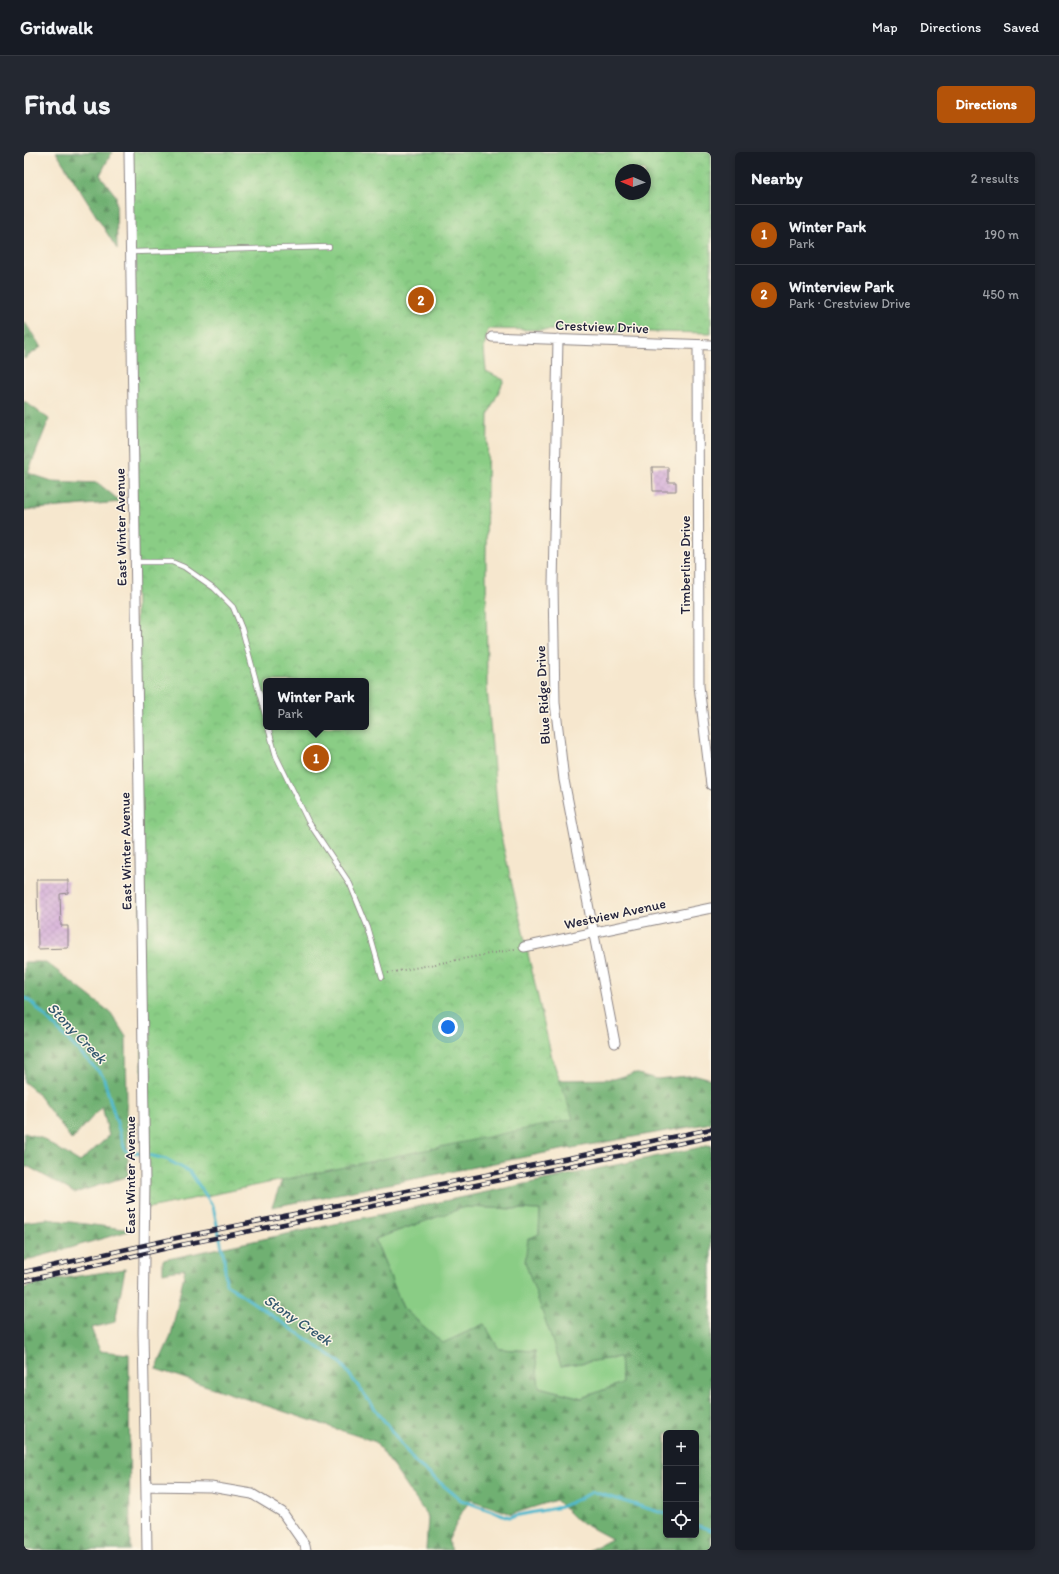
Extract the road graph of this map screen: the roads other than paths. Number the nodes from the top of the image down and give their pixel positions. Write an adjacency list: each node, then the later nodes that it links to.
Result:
1 (128, 152): 3 (street, East Winter Avenue)
2 (329, 247): 3 (lane)
3 (131, 252): 8 (street, East Winter Avenue)
4 (492, 337): 5 (street, Crestview Drive)
5 (558, 339): 6 (street, Crestview Drive); 13 (street, Blue Ridge Drive)
6 (698, 345): 7 (street, Crestview Drive); 11 (street, Timberline Drive)
7 (711, 345)
8 (136, 562): 9 (lane); 17 (street, East Winter Avenue)
9 (263, 707)
10 (269, 730): 15 (lane)
11 (711, 785)
12 (711, 908): 13 (street, Westview Avenue)
13 (592, 932): 14 (street, Westview Avenue); 16 (street, Blue Ridge Drive)
14 (524, 947)
15 (382, 977)
16 (615, 1043)
17 (147, 1486): 18 (street, East Winter Avenue); 19 (street)
18 (147, 1550)
19 (306, 1550)

